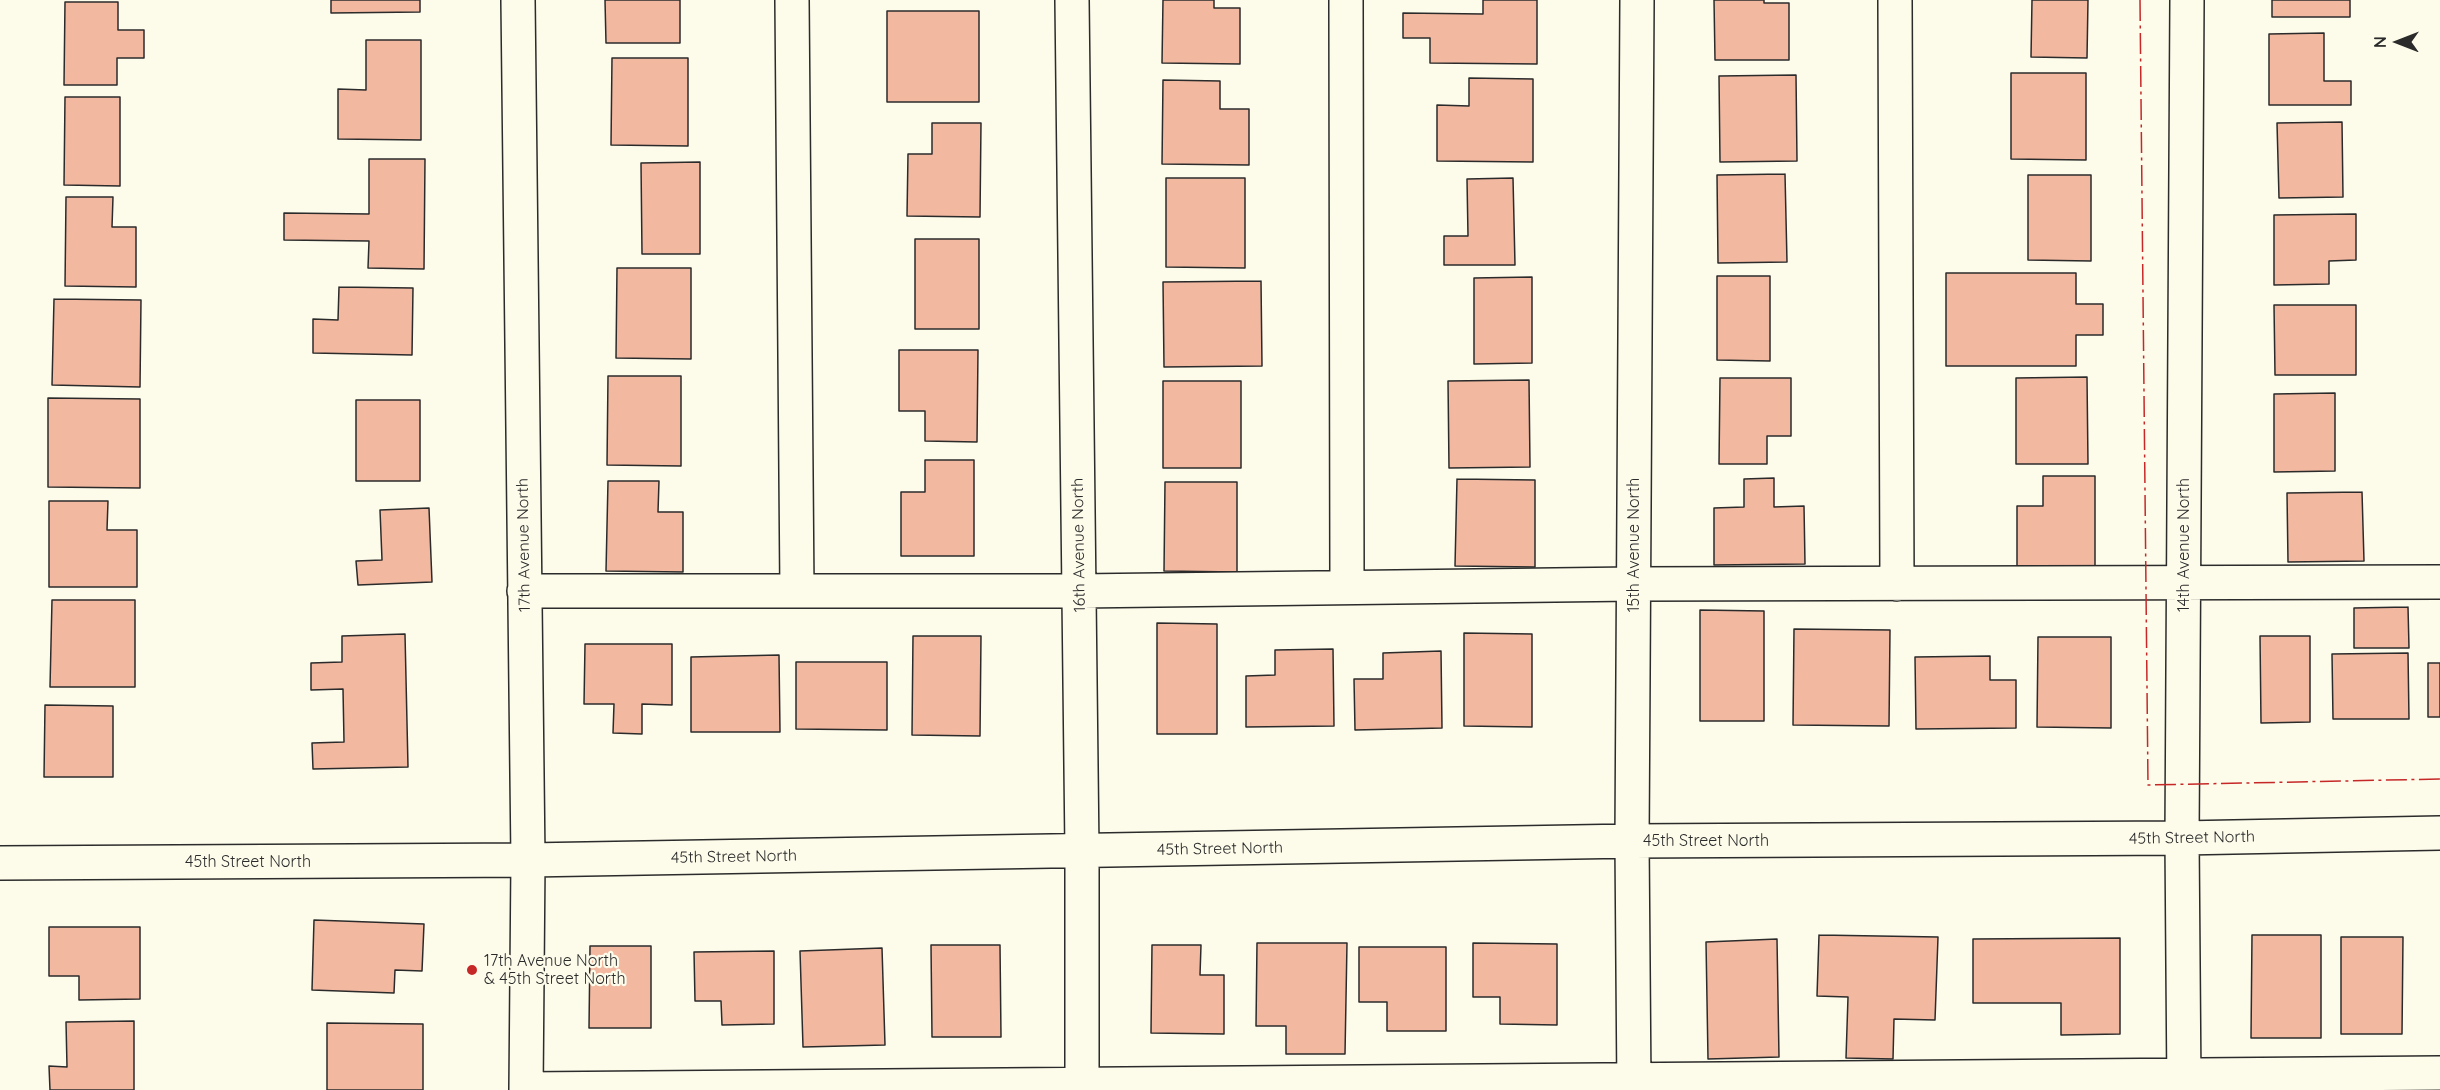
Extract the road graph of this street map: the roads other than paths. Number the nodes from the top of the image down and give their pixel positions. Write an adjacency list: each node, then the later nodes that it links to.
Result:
1 (518, 0): 13 (street, 17th Avenue North)
2 (792, 0): 14 (street)
3 (1072, 0): 15 (street, 16th Avenue North)
4 (1346, 0): 12 (street)
5 (1637, 0): 9 (street, 15th Avenue North)
6 (1895, 0): 10 (street)
7 (2187, 0): 11 (street, 14th Avenue North)
8 (2440, 582): 11 (street)
9 (1634, 584): 10 (street); 12 (street); 18 (street, 15th Avenue North)
10 (1897, 584): 11 (street)
11 (2183, 584): 17 (street, 14th Avenue North)
12 (1347, 587): 15 (street)
13 (524, 591): 14 (street); 20 (street, 17th Avenue North)
14 (797, 591): 15 (street)
15 (1079, 591): 19 (street, 16th Avenue North)
16 (2440, 834): 17 (street, 45th Street North)
17 (2182, 838): 18 (street, 45th Street North); 23 (street, 14th Avenue North)
18 (1632, 842): 19 (street, 45th Street North); 25 (street, 15th Avenue North)
19 (1082, 851): 20 (street, 45th Street North); 27 (street, 16th Avenue North)
20 (528, 860): 21 (street, 45th Street North); 28 (street, 17th Avenue North)
21 (0, 863)
22 (2440, 1074): 23 (street)
23 (2184, 1082): 24 (street)
24 (1902, 1084): 25 (street)
25 (1634, 1086): 26 (street)
26 (1349, 1087): 27 (street)
27 (1082, 1088): 28 (street)
28 (526, 1090)

